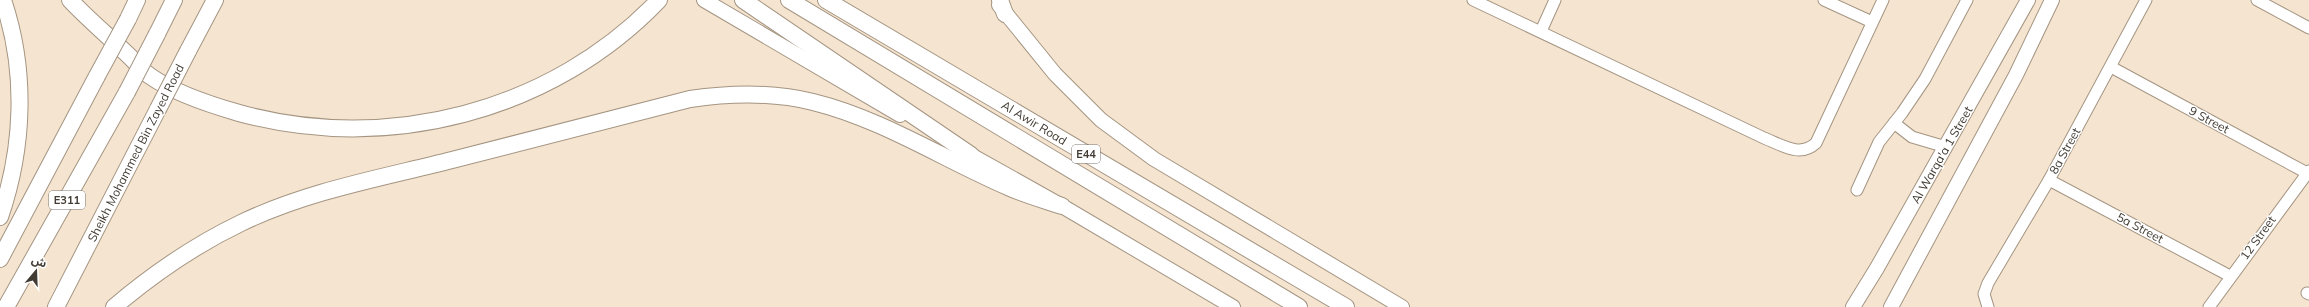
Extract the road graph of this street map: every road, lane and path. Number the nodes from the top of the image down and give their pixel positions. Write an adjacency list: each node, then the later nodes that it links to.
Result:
1 (3, 0): 33 (highway)
2 (70, 0): 20 (highway)
3 (137, 0): 34 (highway, bridge)
4 (174, 0): 39 (highway, E311, bridge)
5 (215, 0): 40 (highway, Sheikh Mohammed Bin Zayed Road, bridge)
6 (704, 0): 28 (main road)
7 (743, 0): 28 (highway)
8 (789, 0): 43 (highway, Al Awir Road / E44)
9 (826, 0): 44 (highway, Al Awir Road / E44)
10 (996, 0): 21 (main road)
11 (1473, 0): 24 (street)
12 (1555, 0): 24 (street)
13 (1824, 0): 22 (street)
14 (1883, 0): 22 (street)
15 (1967, 0): 26 (street)
16 (2028, 0): 27 (main road, Al Warqa'a 1 Street)
17 (2052, 0): 37 (main road)
18 (2146, 0): 25 (street, 8a Street)
19 (2257, 0): 23 (street)
20 (655, 4)
21 (1003, 7): 45 (main road)
22 (1872, 22): 24 (street)
23 (2309, 28)
24 (1541, 31)
25 (2111, 67): 29 (street, 9 Street); 30 (street, 8a Street)
26 (1894, 123): 27 (street); 31 (street)
27 (1946, 147): 35 (main road, Al Warqa'a 1 Street)
28 (971, 156): 32 (main road)
29 (2308, 172): 36 (street, 12 Street)
30 (2049, 180): 36 (street, 5a Street); 38 (street, 8a Street)
31 (1857, 190)
32 (1062, 206): 41 (highway); 42 (main road)
33 (0, 217)
34 (0, 259)
35 (1877, 268): 46 (main road, Al Warqa'a 1 Street); 47 (main road)
36 (2230, 276): 50 (street, 12 Street)
37 (1897, 294): 48 (main road); 49 (main road)
38 (1986, 304)
39 (6, 307)
40 (56, 307)
41 (114, 307)
42 (1233, 307)
43 (1299, 307)
44 (1346, 307)
45 (1402, 307)
46 (1852, 307)
47 (1858, 307)
48 (1884, 307)
49 (1891, 307)
50 (2209, 307)

